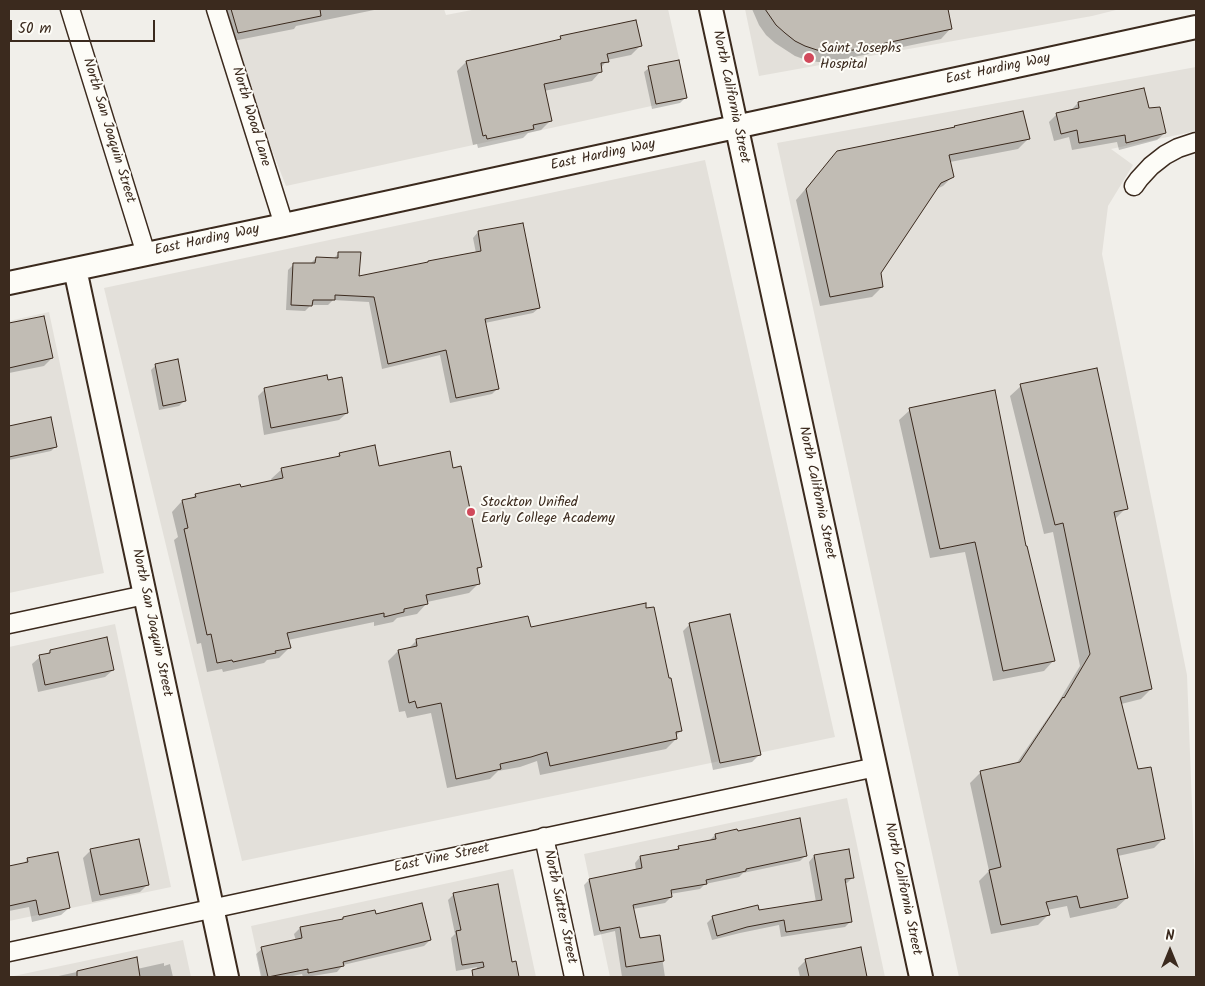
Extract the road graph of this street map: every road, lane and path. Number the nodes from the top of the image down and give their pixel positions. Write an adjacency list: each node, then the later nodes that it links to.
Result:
1 (70, 9): 9 (street, North San Joaquin Street)
2 (216, 9): 8 (street, North Wood Lane)
3 (711, 9): 5 (street, North California Street)
4 (1196, 27): 5 (street, East Harding Way)
5 (736, 127): 8 (street, East Harding Way); 14 (street, North California Street)
6 (1196, 142): 7 (street)
7 (1134, 186)
8 (284, 225): 9 (street, East Harding Way)
9 (146, 254): 10 (street, East Harding Way)
10 (74, 269): 11 (street, East Harding Way); 12 (street, North San Joaquin Street)
11 (9, 283)
12 (145, 595): 13 (street); 16 (street, North San Joaquin Street)
13 (9, 624)
14 (876, 767): 15 (street, East Vine Street); 20 (street, North California Street)
15 (544, 837): 16 (street, East Vine Street); 19 (street, North Sutter Street)
16 (212, 909): 17 (street, East Vine Street); 18 (street, North San Joaquin Street)
17 (9, 952)
18 (227, 977)
19 (574, 977)
20 (921, 977)

